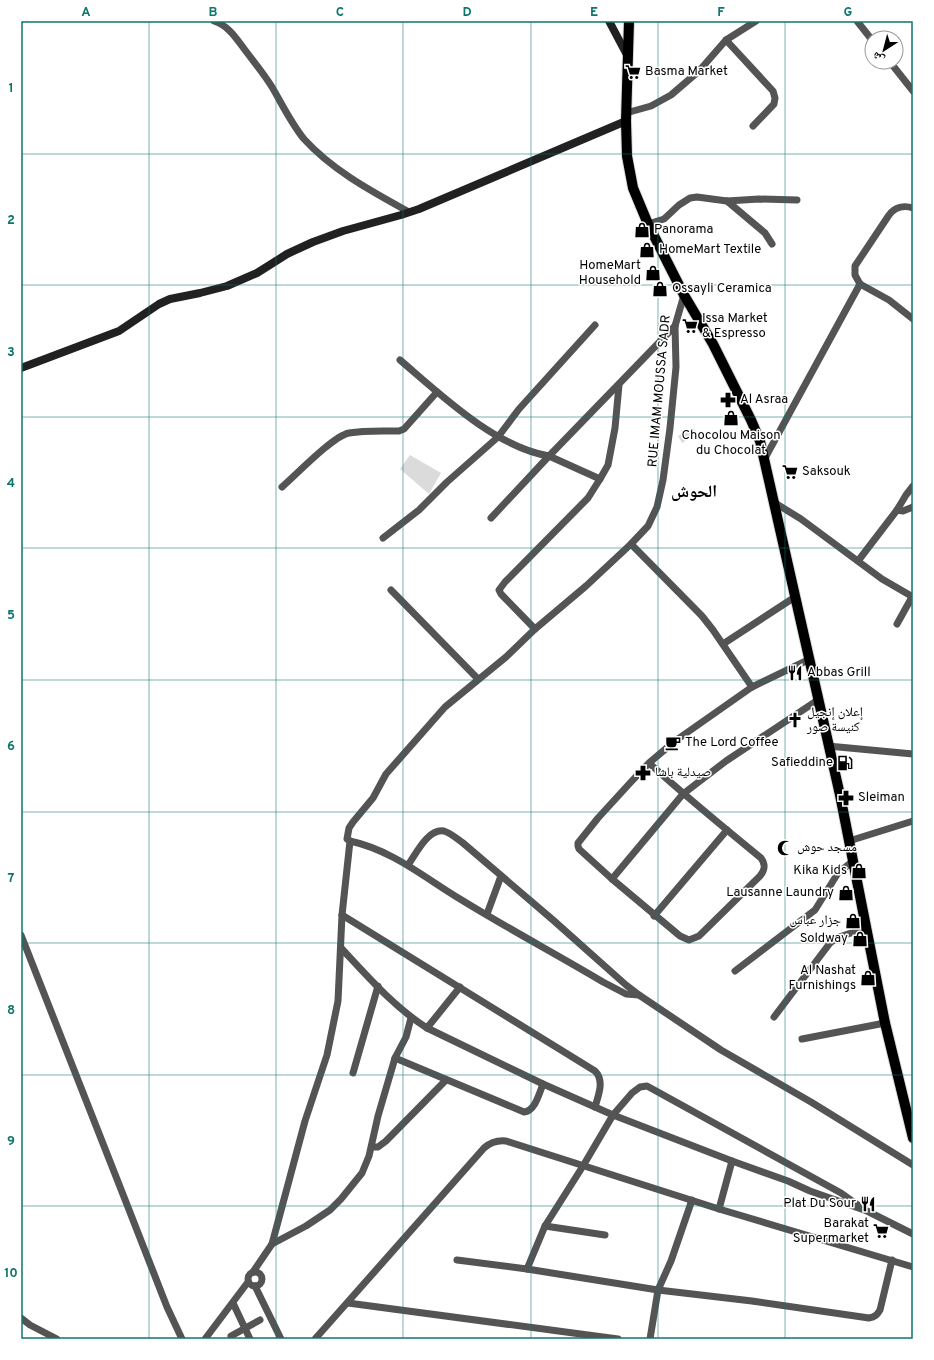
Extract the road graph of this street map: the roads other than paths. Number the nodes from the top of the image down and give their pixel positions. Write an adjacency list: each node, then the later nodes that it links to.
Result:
1 (214, 21): 16 (street)
2 (609, 21): 8 (street)
3 (628, 21): 8 (main road)
4 (756, 21): 7 (street)
5 (857, 21): 6 (street)
6 (864, 30)
7 (726, 40): 11 (street); 12 (street)
8 (627, 55): 11 (main road)
9 (896, 70): 10 (street)
10 (913, 91)
11 (626, 117): 16 (street); 17 (main road)
12 (753, 126)
13 (796, 200): 14 (street)
14 (727, 201): 17 (street); 18 (street)
15 (913, 208): 19 (street)
16 (409, 212): 25 (street)
17 (648, 224): 20 (main road)
18 (772, 244)
19 (860, 284): 21 (street); 30 (street)
20 (684, 295): 23 (street, RUE IMAM MOUSSA SADR); 30 (main road)
21 (913, 319)
22 (595, 325): 28 (street)
23 (675, 326): 26 (street); 39 (street, RUE IMAM MOUSSA SADR)
24 (400, 360): 27 (street)
25 (21, 368)
26 (619, 385): 29 (street); 31 (street)
27 (436, 392): 28 (street); 33 (street)
28 (498, 436): 29 (street); 38 (street)
29 (549, 456): 31 (street); 37 (street)
30 (765, 458): 34 (main road)
31 (600, 479): 45 (street)
32 (913, 486): 36 (street)
33 (282, 487)
34 (775, 503): 40 (street); 42 (main road)
35 (913, 507): 36 (street)
36 (897, 510): 40 (street)
37 (491, 518)
38 (384, 538)
39 (631, 544): 45 (street, RUE IMAM MOUSSA SADR); 46 (street)
40 (858, 561): 43 (street)
41 (391, 590): 48 (street)
42 (796, 597): 46 (street); 47 (main road)
43 (913, 597): 44 (street)
44 (897, 624)
45 (535, 629): 48 (street, RUE IMAM MOUSSA SADR)
46 (723, 644): 49 (street)
47 (810, 659): 49 (street); 50 (main road)
48 (478, 679): 58 (street, RUE IMAM MOUSSA SADR)
49 (752, 687): 53 (street)
50 (818, 700): 51 (main road); 54 (street)
51 (828, 746): 52 (street); 57 (main road)
52 (913, 754)
53 (649, 763): 54 (street); 62 (street)
54 (683, 794): 56 (street); 62 (street)
55 (913, 821): 57 (street)
56 (727, 830): 65 (street); 65 (street)
57 (849, 840): 59 (main road)
58 (350, 841): 60 (street); 64 (street, RUE IMAM MOUSSA SADR)
59 (853, 861): 66 (main road); 70 (street)
60 (408, 865): 61 (street); 63 (street)
61 (501, 876): 63 (street); 69 (street)
62 (612, 879): 65 (street)
63 (487, 914): 71 (street)
64 (342, 915): 68 (street, RUE IMAM MOUSSA SADR); 73 (street)
65 (654, 916)
66 (866, 928): 75 (street); 77 (main road)
67 (21, 935): 116 (street)
68 (341, 948): 72 (street); 99 (street, RUE IMAM MOUSSA SADR)
69 (605, 966): 71 (street); 74 (street)
70 (735, 971)
71 (603, 982): 74 (street)
72 (378, 986): 76 (street); 81 (street)
73 (460, 987): 78 (street); 84 (street)
74 (639, 995): 89 (street)
75 (774, 1017)
76 (411, 1018): 78 (street); 80 (street)
77 (885, 1023): 79 (street); 86 (main road)
78 (427, 1028): 83 (street)
79 (802, 1039)
80 (395, 1058): 82 (street); 87 (street)
81 (353, 1073)
82 (446, 1080): 83 (street); 87 (street)
83 (543, 1084): 84 (street)
84 (595, 1107): 85 (street)
85 (613, 1115): 88 (street); 90 (street); 91 (street)
86 (913, 1138)
87 (372, 1147): 99 (street)
88 (732, 1161): 92 (street); 94 (street)
89 (913, 1165)
90 (583, 1166): 93 (street); 96 (street); 110 (street)
91 (793, 1168): 92 (street); 95 (street)
92 (788, 1180): 95 (street)
93 (692, 1200): 94 (street); 108 (street)
94 (719, 1209): 102 (street)
95 (867, 1211): 97 (street)
96 (545, 1226): 98 (street); 104 (street)
97 (913, 1234)
98 (605, 1235)
99 (272, 1244): 100 (street)
100 (265, 1255): 105 (street); 106 (street)
101 (457, 1260): 104 (street)
102 (892, 1260): 103 (street); 108 (street)
103 (913, 1267)
104 (527, 1269): 108 (street)
105 (253, 1272): 106 (street); 107 (street)
106 (261, 1276): 107 (street)
107 (252, 1284): 109 (street); 119 (street)
108 (658, 1290): 122 (street)
109 (233, 1303): 113 (street); 117 (street)
110 (348, 1303): 120 (street); 121 (street)
111 (21, 1318): 115 (street)
112 (260, 1320): 113 (street)
113 (245, 1329): 114 (street); 118 (street)
114 (231, 1336)
115 (57, 1339)
116 (182, 1339)
117 (205, 1339)
118 (250, 1339)
119 (281, 1339)
120 (315, 1339)
121 (618, 1339)
122 (650, 1339)

